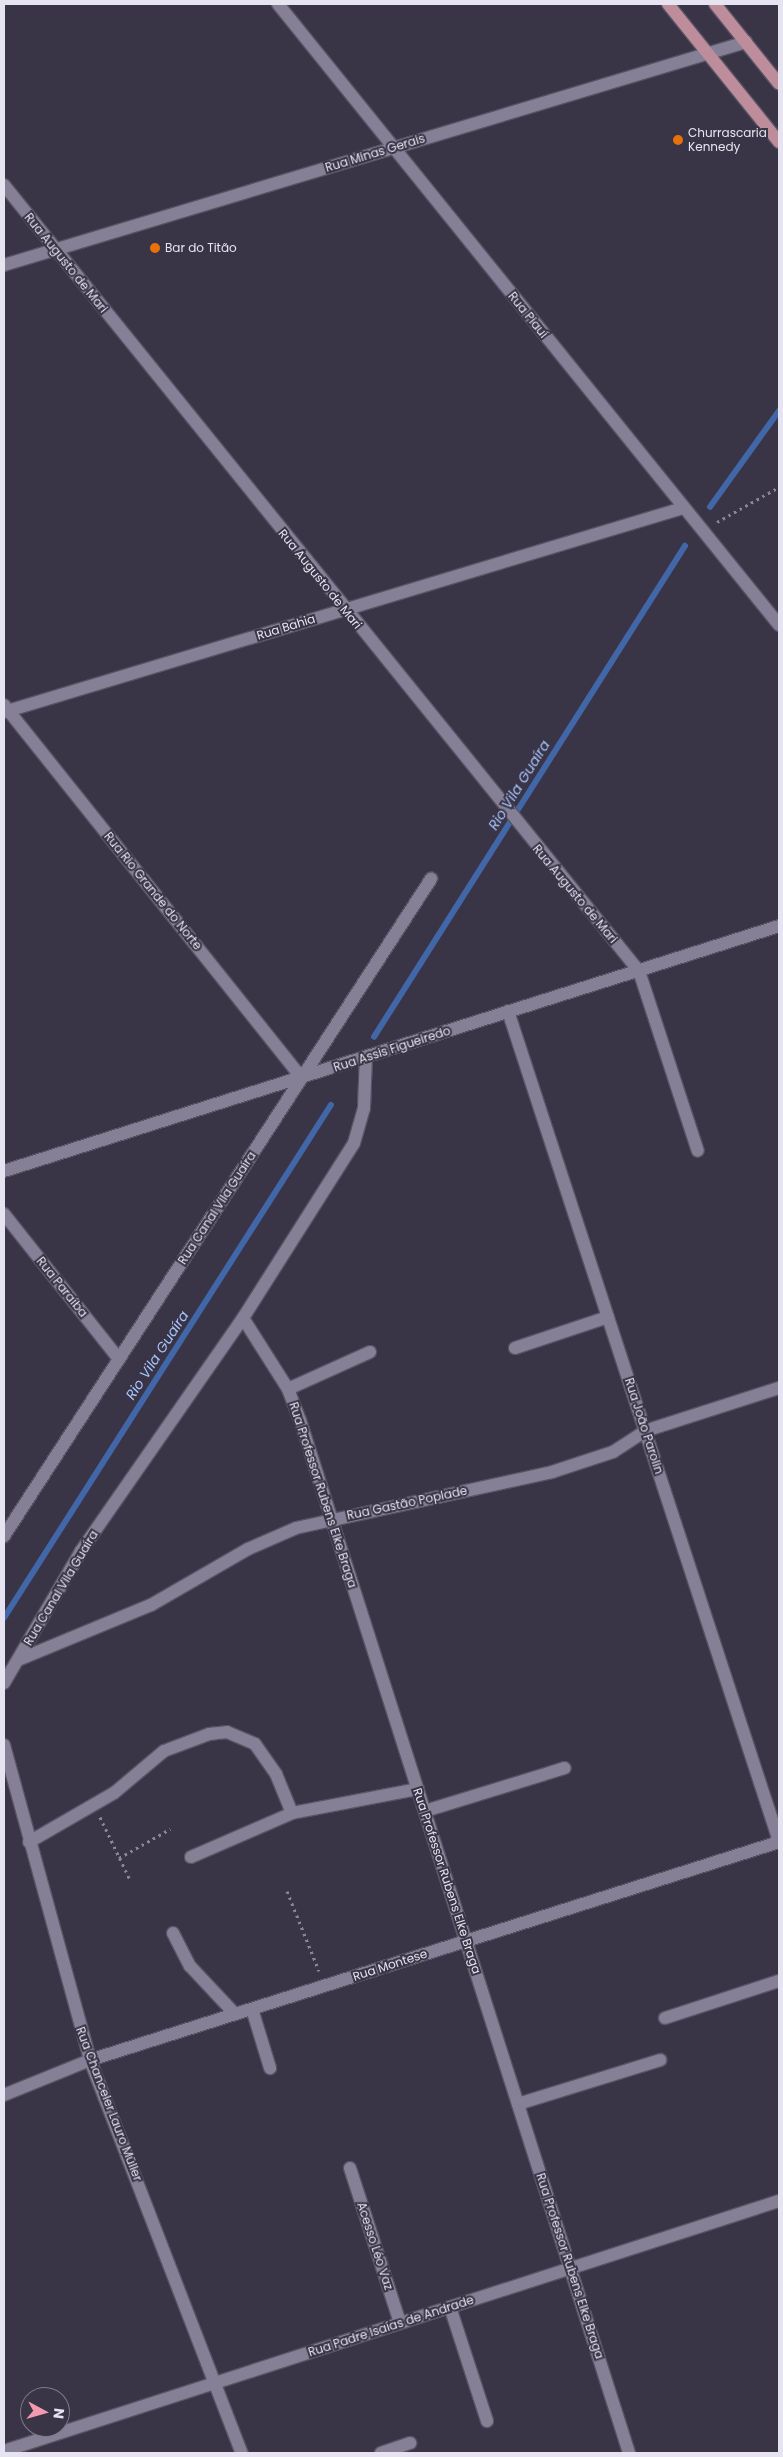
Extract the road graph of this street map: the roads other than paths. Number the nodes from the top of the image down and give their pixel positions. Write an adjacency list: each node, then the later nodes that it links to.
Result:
1 (278, 4): 8 (street, Rua Piauí)
2 (668, 4): 5 (main road)
3 (715, 4): 4 (main road)
4 (746, 42): 5 (street, Rua Minas Gerais); 6 (main road)
5 (708, 54): 7 (main road); 8 (street, Rua Minas Gerais)
6 (779, 84)
7 (779, 142)
8 (394, 147): 10 (street, Rua Minas Gerais); 12 (street, Rua Piauí)
9 (4, 185): 10 (street, Rua Augusto de Mari)
10 (55, 249): 11 (street, Rua Minas Gerais); 13 (street, Rua Augusto de Mari)
11 (4, 265)
12 (683, 508): 13 (street, Rua Bahia); 14 (street, Rua Piauí)
13 (344, 610): 15 (street, Rua Bahia); 18 (street, Rua Augusto de Mari)
14 (779, 625)
15 (5, 709): 21 (street, Rua Rio Grande do Norte)
16 (431, 880): 21 (street, Rua Canal Vila Guaíra)
17 (779, 926): 18 (street, Rua Assis Figueiredo)
18 (639, 971): 19 (street, Rua Assis Figueiredo); 22 (street)
19 (508, 1011): 20 (street, Rua Assis Figueiredo); 25 (street, Rua João Parolin)
20 (366, 1057): 21 (street, Rua Assis Figueiredo); 26 (street, Rua Canal Vila Guaíra)
21 (302, 1078): 23 (street, Rua Assis Figueiredo); 29 (street, Rua Canal Vila Guaíra)
22 (698, 1151)
23 (4, 1171)
24 (4, 1214): 29 (street, Rua Paraíba)
25 (608, 1317): 27 (street); 32 (street, Rua João Parolin)
26 (243, 1318): 31 (street, Rua Professor Rubens Elke Braga); 35 (street, Rua Canal Vila Guaíra)
27 (515, 1348)
28 (370, 1352): 31 (street)
29 (119, 1359): 34 (street, Rua Canal Vila Guaíra)
30 (779, 1388): 32 (street, Rua Gastão Poplade)
31 (288, 1389): 33 (street, Rua Professor Rubens Elke Braga)
32 (645, 1430): 33 (street, Rua Gastão Poplade); 43 (street, Rua João Parolin)
33 (332, 1519): 35 (street, Rua Gastão Poplade); 39 (street, Rua Professor Rubens Elke Braga)
34 (4, 1536)
35 (18, 1660): 36 (street, Rua Canal Vila Guaíra)
36 (4, 1683)
37 (4, 1745): 42 (street, Rua Chanceler Lauro Müller)
38 (565, 1768): 40 (street)
39 (418, 1789): 40 (street, Rua Professor Rubens Elke Braga); 41 (street)
40 (425, 1811): 46 (street, Rua Professor Rubens Elke Braga)
41 (292, 1813): 42 (street); 44 (street)
42 (28, 1842): 51 (street, Rua Chanceler Lauro Müller)
43 (779, 1842): 46 (street, Rua Montese)
44 (191, 1857)
45 (173, 1933): 49 (street)
46 (466, 1941): 48 (street, Rua Montese); 55 (street, Rua Professor Rubens Elke Braga)
47 (779, 1981): 50 (street)
48 (252, 2009): 49 (street, Rua Montese); 53 (street)
49 (235, 2014): 51 (street, Rua Montese)
50 (665, 2018)
51 (90, 2060): 54 (street, Rua Montese); 61 (street, Rua Chanceler Lauro Müller)
52 (660, 2060): 55 (street)
53 (270, 2068)
54 (4, 2095)
55 (518, 2104): 58 (street, Rua Professor Rubens Elke Braga)
56 (350, 2168): 60 (street, Acesso Léo Vaz)
57 (779, 2201): 58 (street, Rua Padre Isaías de Andrade)
58 (570, 2268): 59 (street, Rua Padre Isaías de Andrade); 67 (street, Rua Professor Rubens Elke Braga)
59 (450, 2307): 60 (street, Rua Padre Isaías de Andrade); 62 (street)
60 (400, 2323): 61 (street, Rua Padre Isaías de Andrade)
61 (218, 2382): 64 (street, Rua Padre Isaías de Andrade); 65 (street, Rua Chanceler Lauro Müller)
62 (487, 2421)
63 (410, 2443): 66 (street)
64 (4, 2451)
65 (242, 2453)
66 (380, 2453)
67 (629, 2453)

